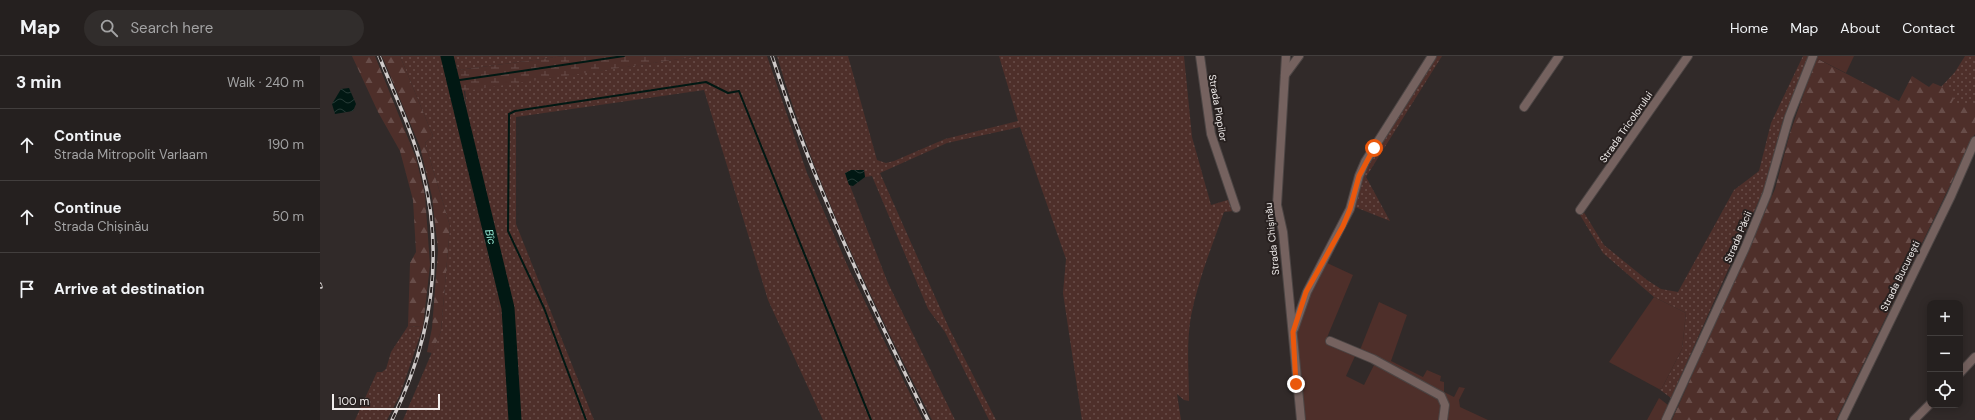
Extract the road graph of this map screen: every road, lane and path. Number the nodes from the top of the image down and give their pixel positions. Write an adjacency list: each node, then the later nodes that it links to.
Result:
1 (1200, 56): 13 (street, Strada Plopilor)
2 (1286, 56): 8 (street, Strada Chișinău)
3 (1299, 56): 8 (street)
4 (1432, 56): 15 (street)
5 (1560, 56): 9 (street)
6 (1688, 56): 14 (street, Strada Tricolorului)
7 (1813, 56): 22 (street, Strada Păcii)
8 (1285, 76): 15 (street, Strada Chișinău)
9 (1524, 107)
10 (1975, 141): 11 (street, Strada București)
11 (1967, 160): 12 (street); 23 (street, Strada București)
12 (1975, 165)
13 (1236, 208)
14 (1580, 210)
15 (1293, 332): 20 (street, Strada Chișinău)
16 (1330, 341): 21 (street)
17 (1975, 357): 18 (street)
18 (1961, 372)
19 (1927, 407): 24 (street)
20 (1301, 420)
21 (1443, 420)
22 (1666, 420)
23 (1842, 420)
24 (1914, 420)

